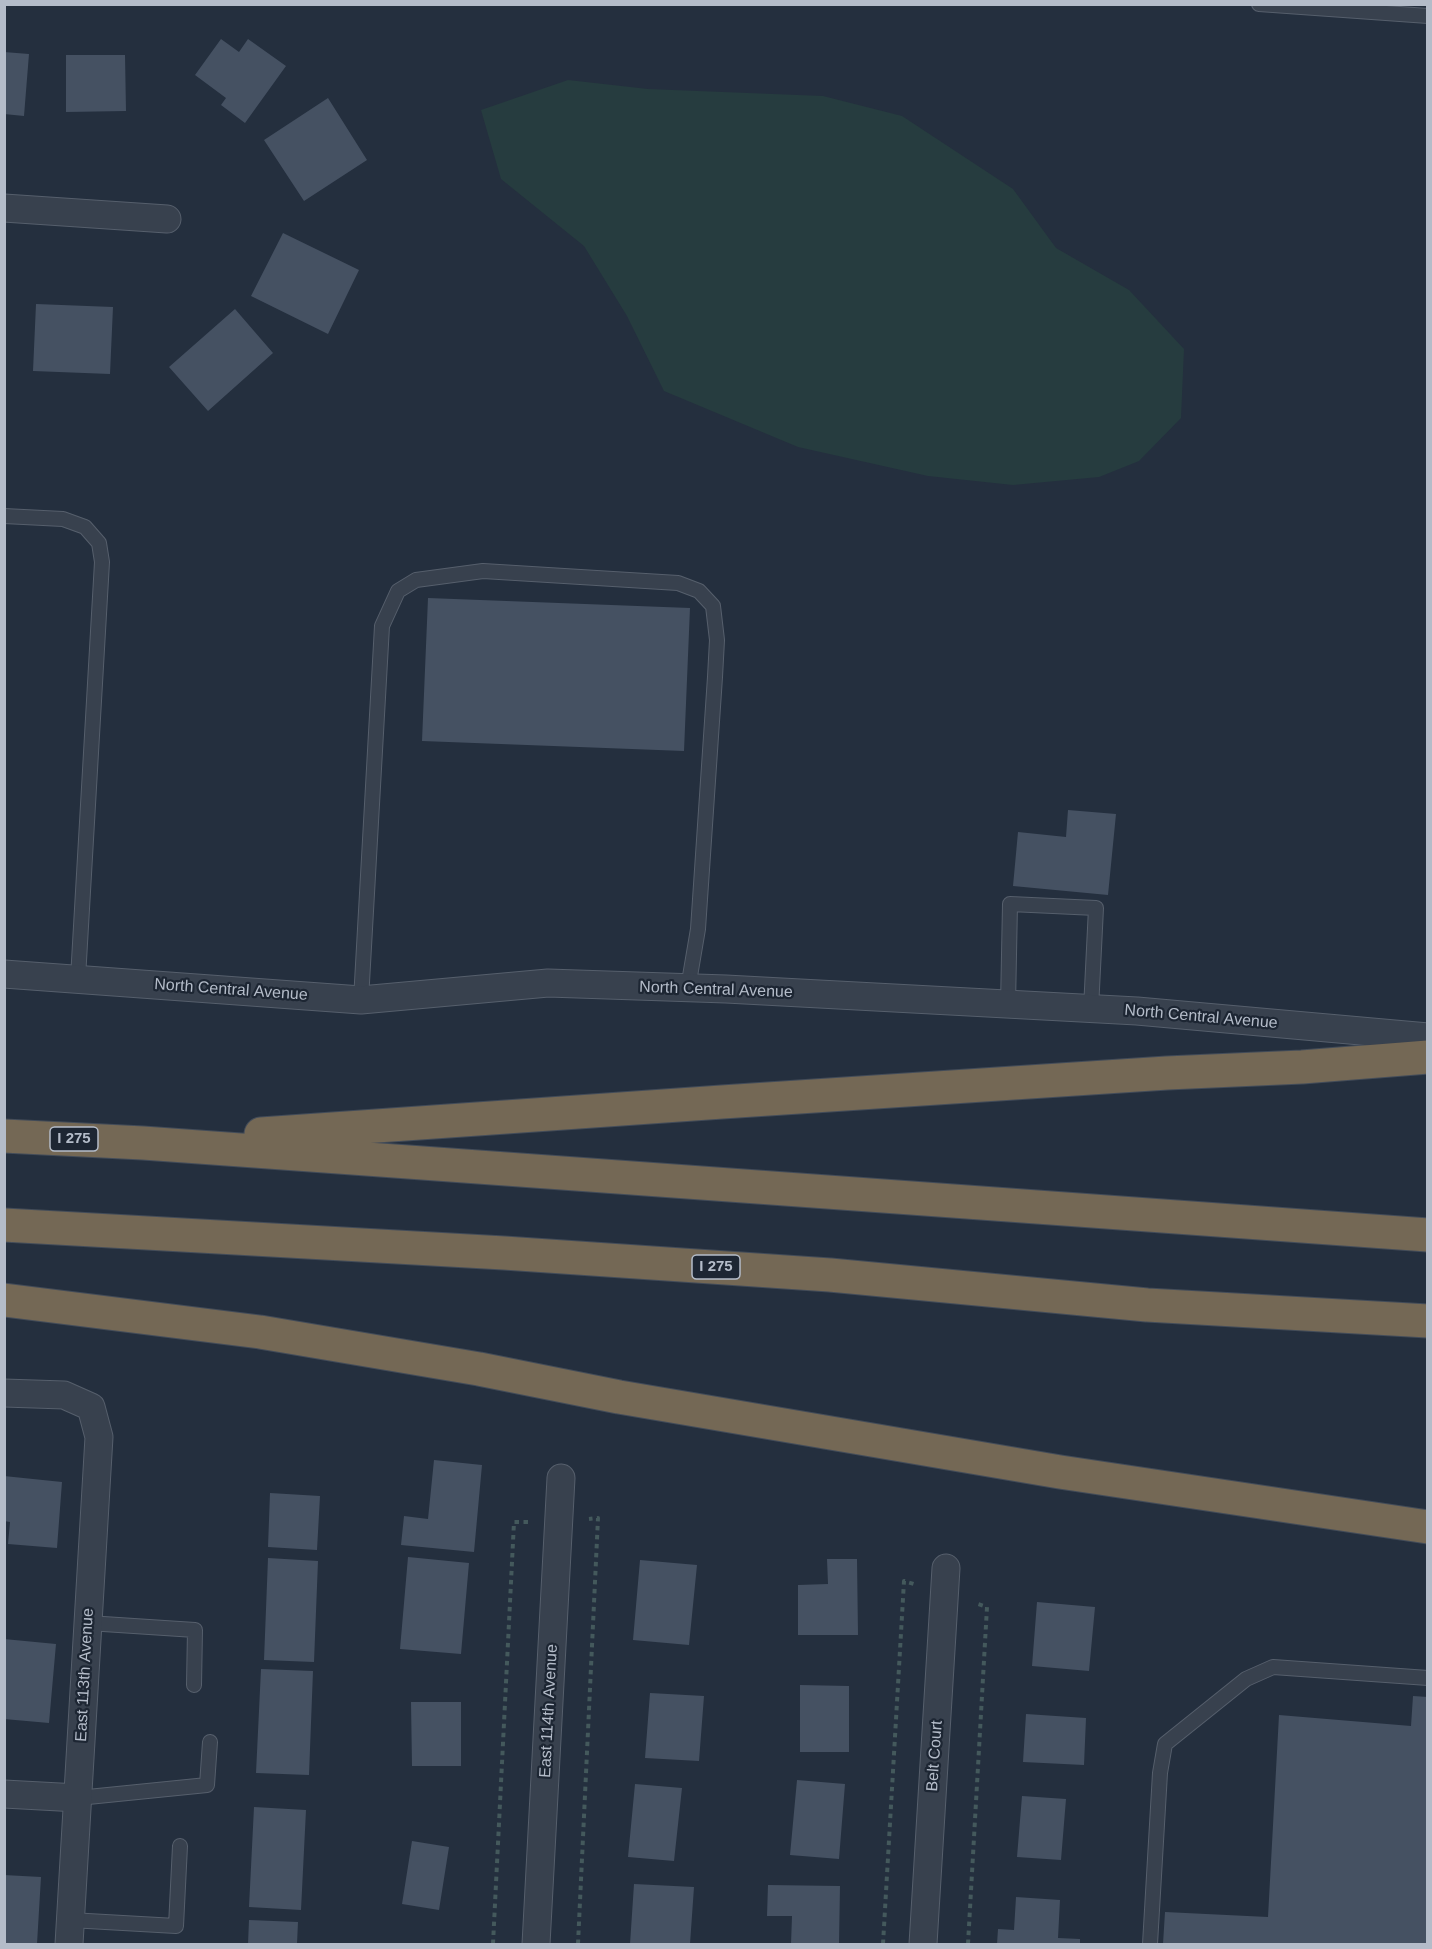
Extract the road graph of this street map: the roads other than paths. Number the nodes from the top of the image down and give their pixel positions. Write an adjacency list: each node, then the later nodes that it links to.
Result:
1 (1259, 4): 2 (lane)
2 (1428, 16)
3 (4, 208): 4 (street)
4 (167, 219)
5 (4, 516): 7 (lane)
6 (4, 974): 7 (street, North Central Avenue)
7 (78, 978): 9 (street, North Central Avenue)
8 (688, 988): 9 (street, North Central Avenue); 9 (lane); 10 (street, North Central Avenue)
9 (361, 1000)
10 (1008, 1005): 11 (street, North Central Avenue); 11 (lane)
11 (1091, 1009): 12 (street, North Central Avenue)
12 (1428, 1037)
13 (1428, 1057): 15 (highway)
14 (4, 1136): 15 (highway, I 275)
15 (142, 1143): 17 (highway, I 275)
16 (4, 1225): 19 (highway, I 275)
17 (1428, 1236)
18 (4, 1300): 22 (highway)
19 (1428, 1321)
20 (4, 1394): 24 (street, East 113th Avenue)
21 (561, 1478): 32 (street, East 114th Avenue)
22 (1428, 1527)
23 (946, 1581): 33 (street, Belt Court)
24 (88, 1623): 26 (lane); 29 (street, East 113th Avenue)
25 (1428, 1678): 34 (lane)
26 (194, 1685)
27 (210, 1742): 29 (lane)
28 (4, 1794): 29 (street)
29 (78, 1798): 31 (street, East 113th Avenue)
30 (180, 1846): 31 (lane)
31 (69, 1932)
32 (536, 1944)
33 (923, 1944)
34 (1150, 1944)

